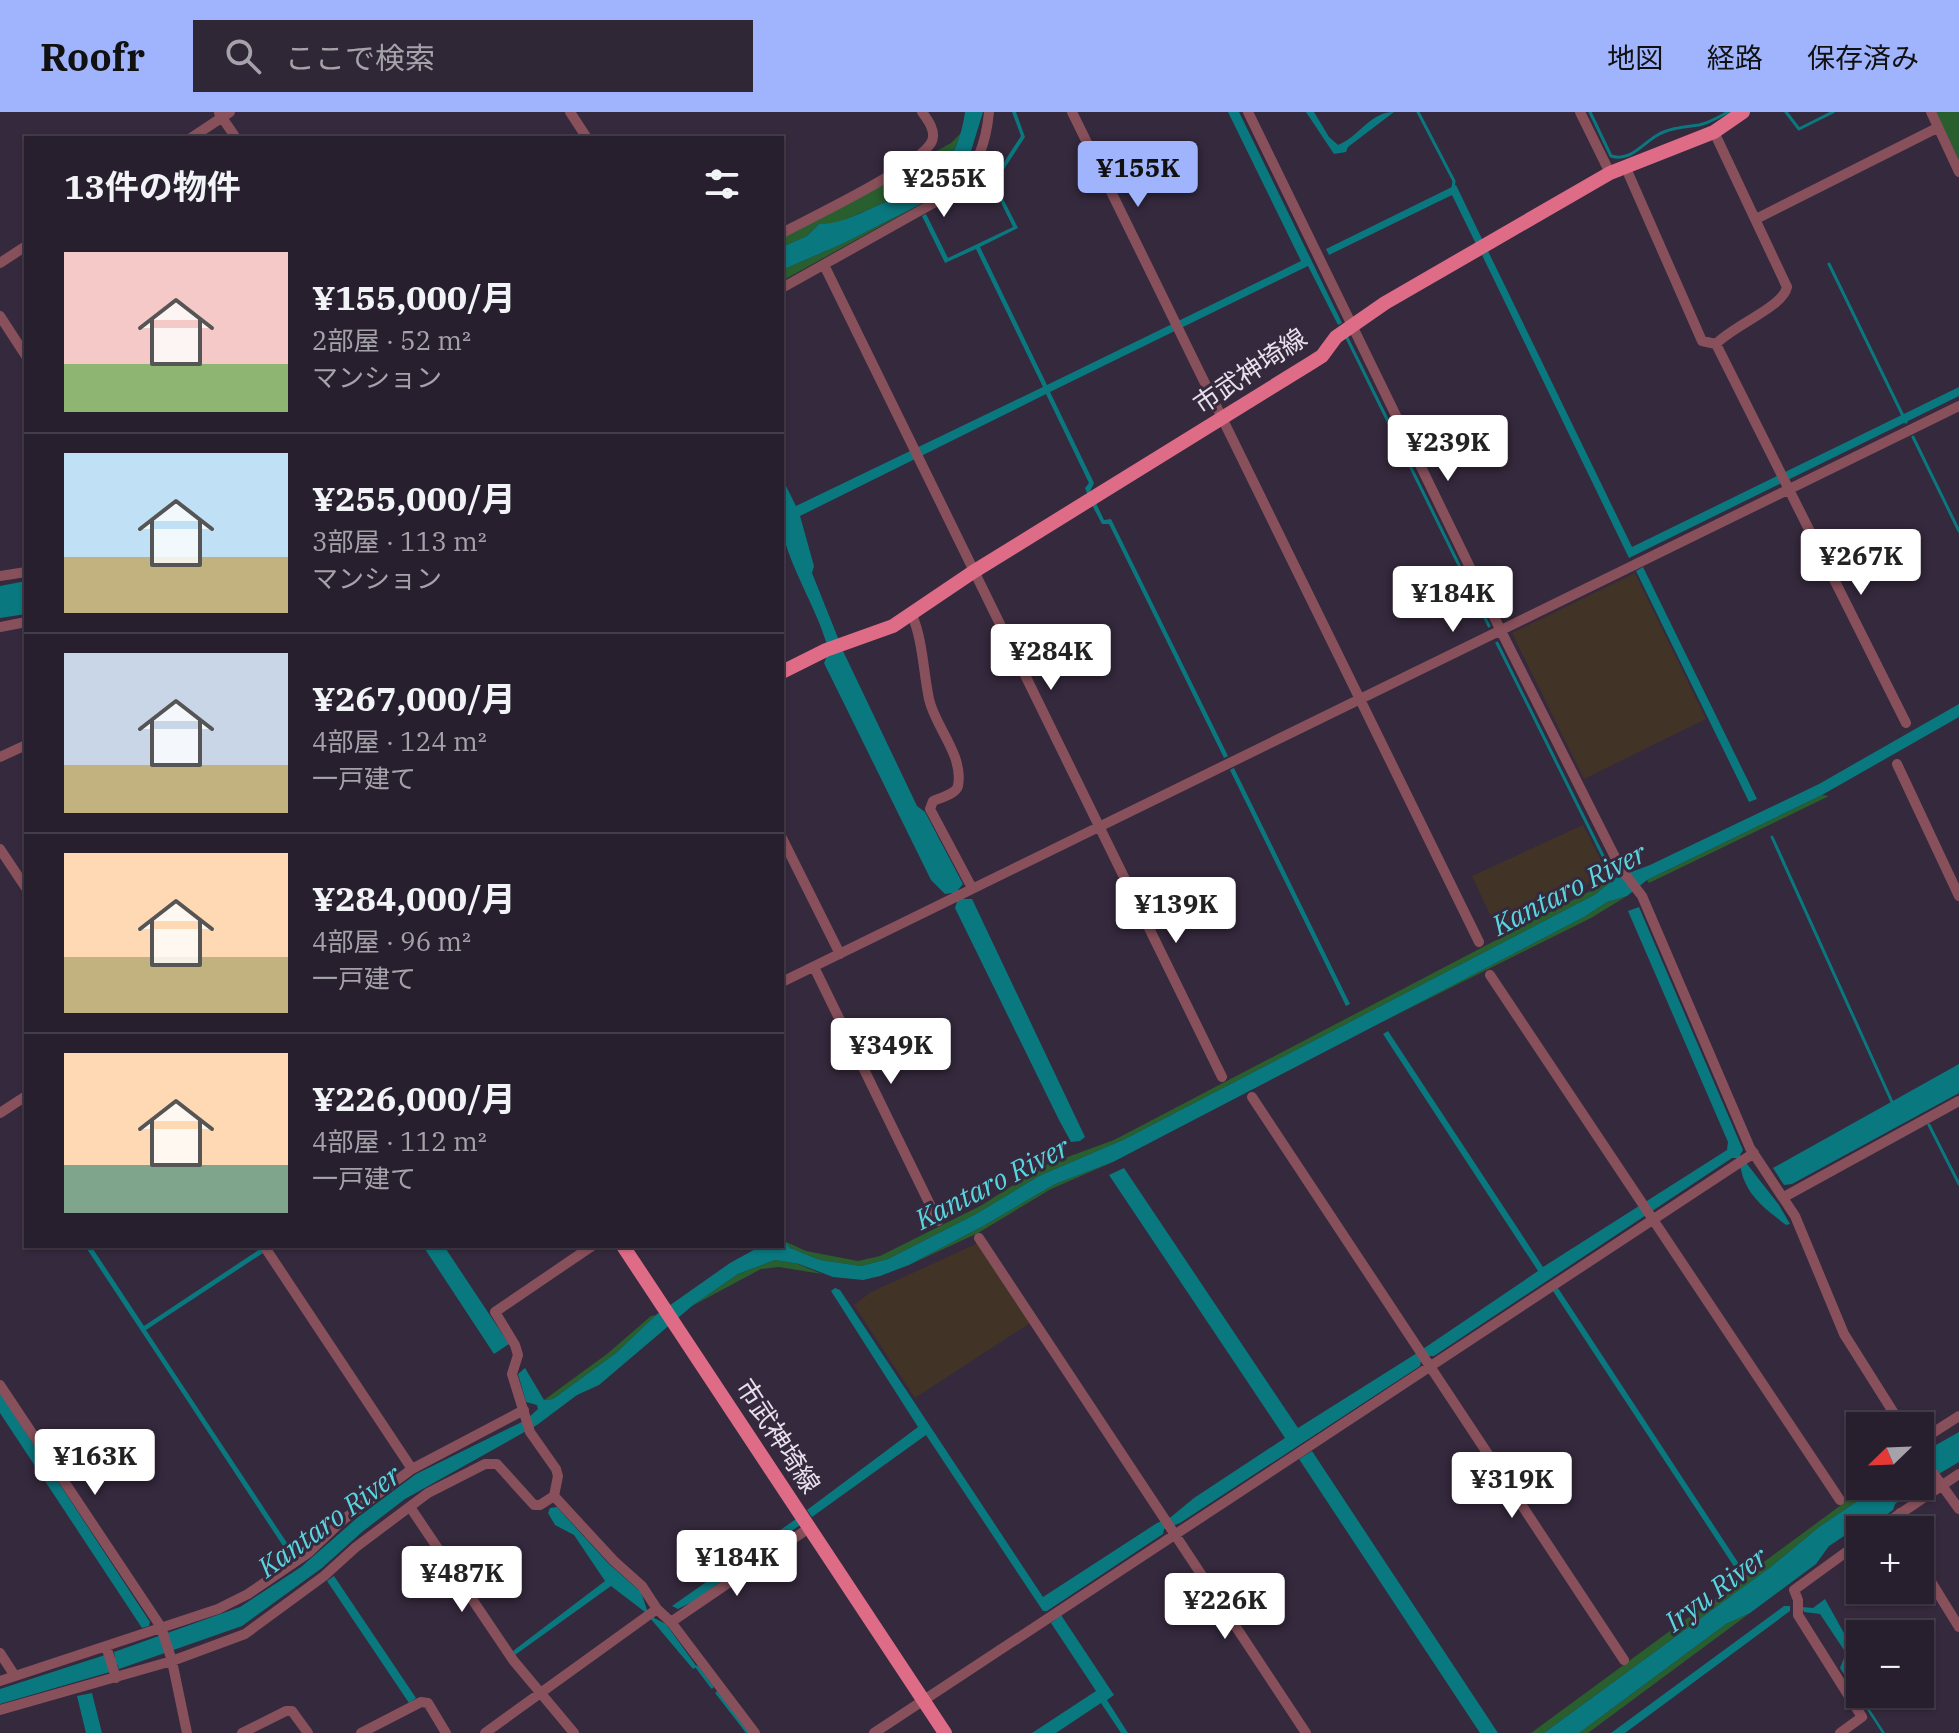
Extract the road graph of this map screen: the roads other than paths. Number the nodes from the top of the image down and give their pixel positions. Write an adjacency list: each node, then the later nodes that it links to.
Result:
1 (570, 112): 14 (street)
2 (922, 112): 19 (street)
3 (989, 112): 22 (street)
4 (1072, 112): 29 (street)
5 (1580, 112): 17 (street)
6 (1743, 112): 11 (main road, 市武神埼線)
7 (1931, 112): 10 (street)
8 (224, 114): 12 (street); 13 (street)
9 (1253, 114): 25 (street)
10 (1937, 128): 16 (street); 18 (street)
11 (1714, 132): 15 (main road, 市武神埼線); 18 (street)
12 (194, 136)
13 (235, 136)
14 (586, 136)
15 (1625, 166): 17 (main road, 市武神埼線); 26 (street)
16 (1959, 172)
17 (1610, 173): 25 (main road, 市武神埼線)
18 (1756, 219): 26 (street)
19 (784, 232)
20 (24, 247): 21 (street)
21 (0, 263)
22 (824, 265): 23 (street); 32 (street)
23 (784, 287)
24 (0, 316): 27 (street)
25 (1351, 324): 29 (main road, 市武神埼線); 37 (street)
26 (1716, 344): 30 (street)
27 (24, 353)
28 (1959, 406): 30 (street)
29 (1222, 419): 32 (main road, 市武神埼線); 39 (street)
30 (1787, 487): 37 (street); 40 (street)
31 (24, 572): 33 (street)
32 (973, 572): 34 (main road, 市武神埼線); 44 (street)
33 (0, 576)
34 (912, 615): 38 (main road, 市武神埼線); 48 (street)
35 (24, 622): 36 (street)
36 (0, 627)
37 (1500, 629): 39 (street); 60 (street)
38 (784, 671)
39 (1360, 699): 44 (street); 50 (street)
40 (1906, 723)
41 (24, 746): 42 (street)
42 (0, 757)
43 (1897, 764): 49 (street)
44 (1099, 827): 48 (street); 55 (street)
45 (784, 842): 51 (street)
46 (0, 849): 47 (street)
47 (24, 885)
48 (962, 893): 51 (street)
49 (1959, 896)
50 (1479, 942)
51 (840, 954): 52 (street)
52 (814, 967): 54 (street); 63 (street)
53 (1490, 975): 62 (street)
54 (784, 981)
55 (1222, 1077)
56 (24, 1097): 59 (street)
57 (1252, 1097): 68 (street)
58 (1959, 1101): 61 (street)
59 (0, 1113)
60 (1745, 1159): 61 (street); 62 (street)
61 (1784, 1197): 70 (street)
62 (1651, 1218): 68 (street); 79 (street)
63 (938, 1221)
64 (979, 1238): 86 (street)
65 (265, 1248): 74 (street)
66 (589, 1248): 71 (street)
67 (624, 1248): 85 (main road, 市武神埼線)
68 (1429, 1364): 86 (street); 95 (street)
69 (0, 1385): 91 (street)
70 (1893, 1412)
71 (525, 1413): 74 (street); 78 (street)
72 (1959, 1416): 73 (street)
73 (1934, 1432)
74 (412, 1469): 91 (street)
75 (1959, 1474): 77 (street)
76 (1934, 1475): 77 (street)
77 (1942, 1487): 81 (street); 82 (street)
78 (554, 1496): 80 (street); 89 (street)
79 (1840, 1500)
80 (410, 1507): 96 (street); 100 (street)
81 (1959, 1509)
82 (1900, 1513): 83 (street); 84 (street)
83 (1896, 1516)
84 (1901, 1516)
85 (809, 1528): 90 (street); 101 (main road, 市武神埼線)
86 (1173, 1532): 101 (street); 113 (street)
87 (1846, 1552): 114 (street)
88 (1934, 1587): 92 (street)
89 (651, 1613): 90 (street); 100 (street)
90 (671, 1622): 110 (street)
91 (161, 1627): 93 (street); 96 (street)
92 (1959, 1627)
93 (106, 1646): 97 (street); 98 (street)
94 (0, 1653): 98 (street)
95 (1624, 1660)
96 (172, 1661): 97 (street); 103 (street)
97 (113, 1667): 102 (street)
98 (15, 1676): 99 (street)
99 (0, 1681)
100 (542, 1692): 108 (street); 109 (street)
101 (924, 1701): 111 (street); 112 (main road, 市武神埼線)
102 (0, 1710)
103 (187, 1733)
104 (242, 1733): 105 (street)
105 (308, 1733)
106 (361, 1733): 107 (street)
107 (446, 1733)
108 (485, 1733)
109 (574, 1733)
110 (755, 1733)
111 (874, 1733)
112 (945, 1733)
113 (1306, 1733)
114 (1840, 1733)

